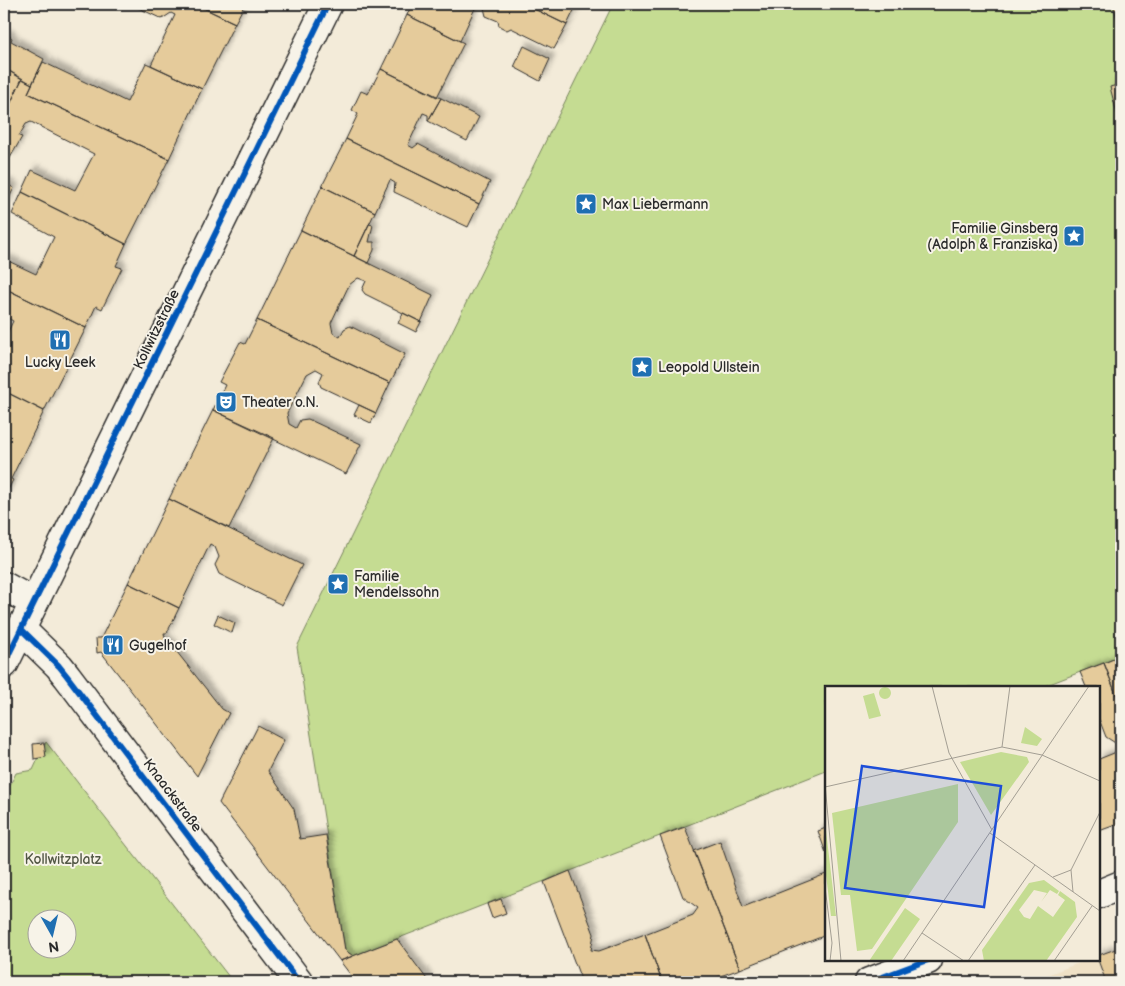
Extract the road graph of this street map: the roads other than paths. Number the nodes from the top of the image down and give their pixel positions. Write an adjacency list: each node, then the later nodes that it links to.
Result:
1 (328, 4): 3 (street, Kollwitzstraße)
2 (4, 586): 3 (street)
3 (33, 602): 4 (street, Kollwitzstraße)
4 (21, 628): 5 (street, Kollwitzstraße); 9 (street, Knaackstraße)
5 (4, 664)
6 (1121, 885): 7 (street)
7 (1100, 894)
8 (925, 961): 10 (street)
9 (299, 982)
10 (869, 982)

